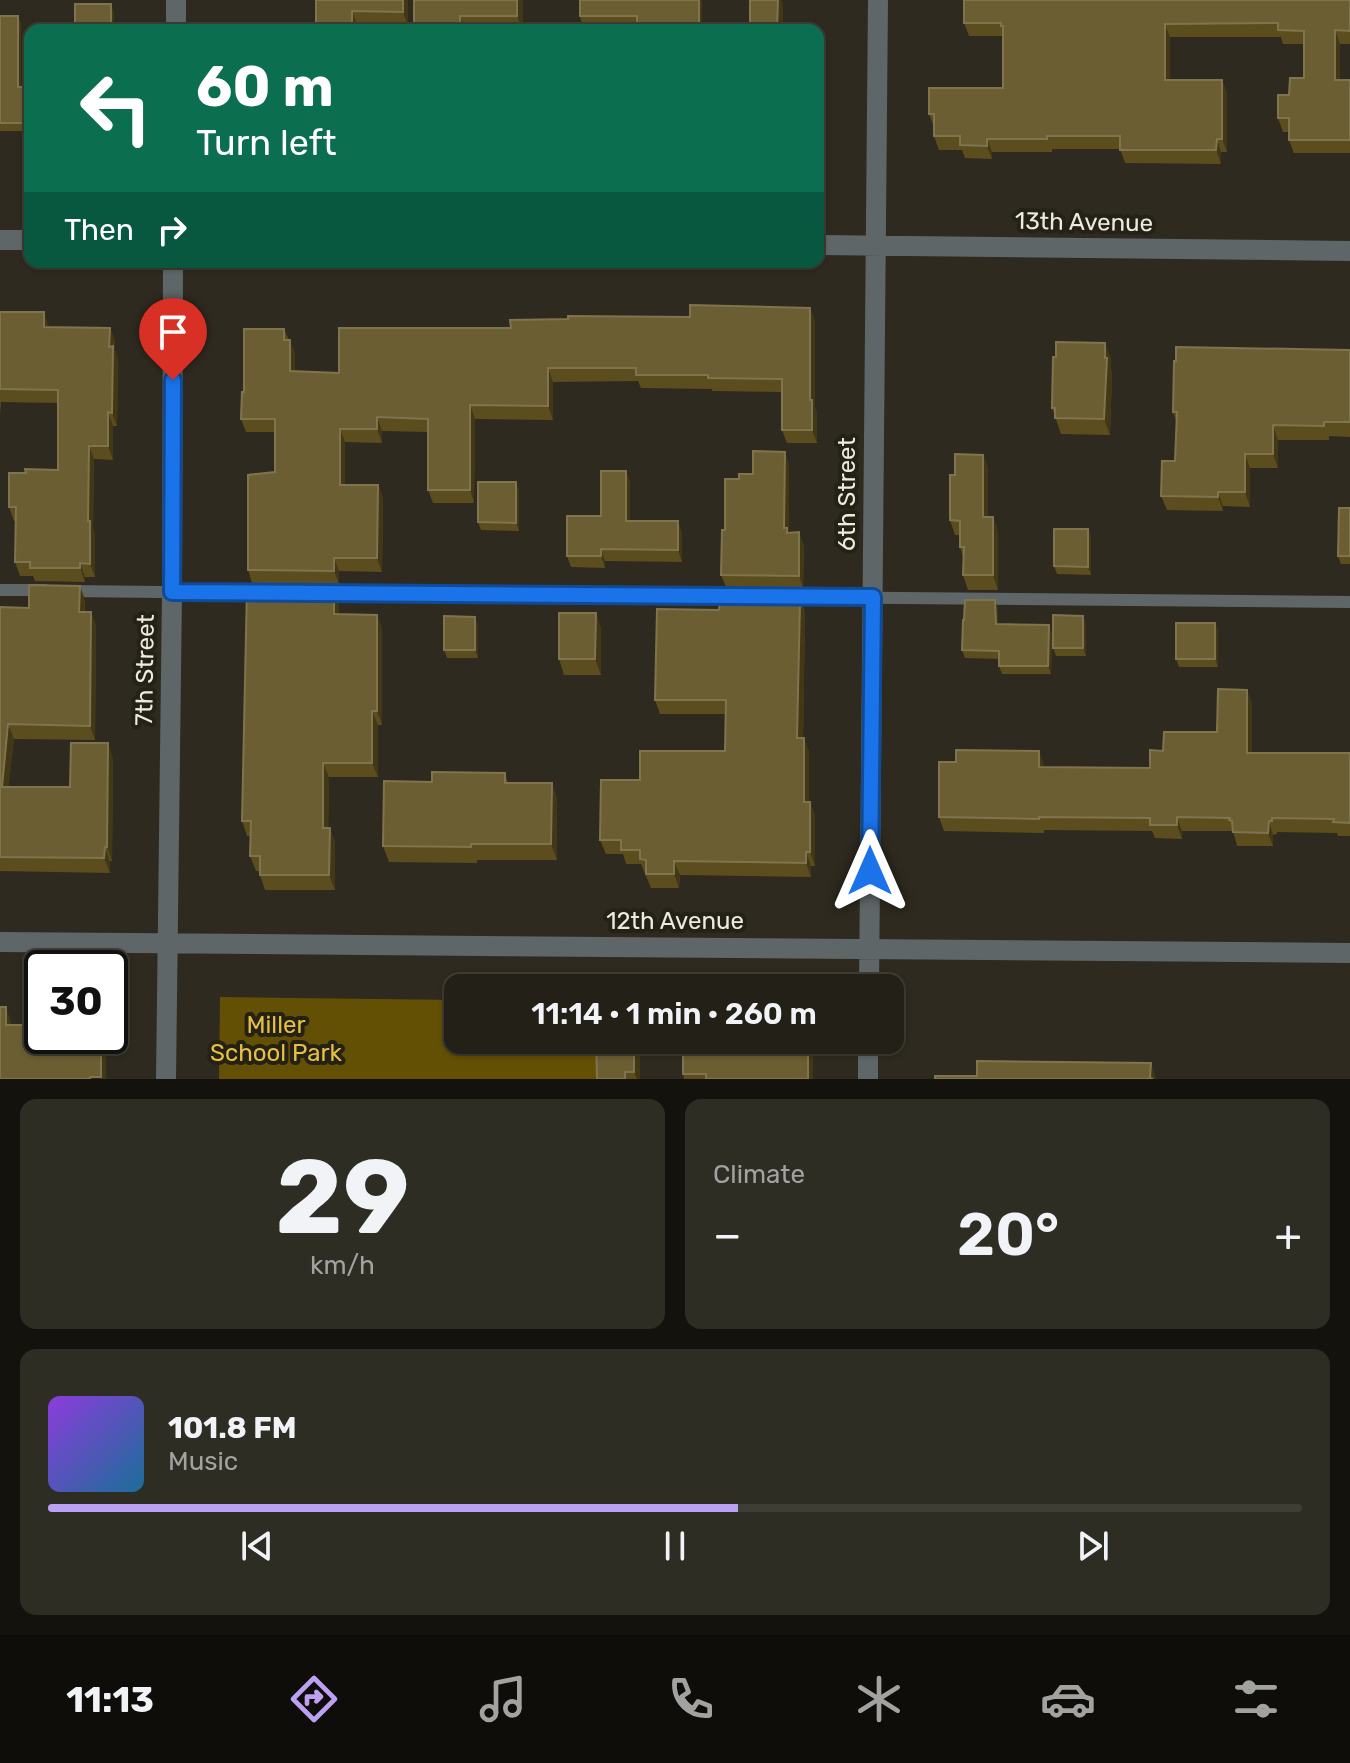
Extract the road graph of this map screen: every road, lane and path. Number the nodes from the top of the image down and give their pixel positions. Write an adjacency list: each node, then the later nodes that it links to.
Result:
1 (176, 0): 3 (street)
2 (878, 0): 7 (street, 6th Street)
3 (176, 24)
4 (0, 240): 5 (street)
5 (24, 240)
6 (824, 245): 7 (street, 13th Avenue)
7 (875, 245): 8 (street, 13th Avenue); 16 (street, 6th Street)
8 (1350, 251)
9 (173, 268): 11 (street, 7th Street)
10 (0, 590): 11 (lane)
11 (172, 592): 12 (lane); 19 (street, 7th Street)
12 (281, 593)
13 (313, 593): 14 (lane)
14 (758, 596)
15 (774, 597): 16 (lane)
16 (873, 597): 17 (lane); 20 (street, 6th Street)
17 (1350, 602)
18 (0, 942): 19 (street, 12th Avenue)
19 (168, 944): 20 (street, 12th Avenue); 24 (street, 7th Street)
20 (870, 948): 21 (street, 12th Avenue); 22 (street, 6th Street)
21 (1350, 953)
22 (869, 974)
23 (868, 1054): 25 (street)
24 (166, 1079)
25 (868, 1079)

